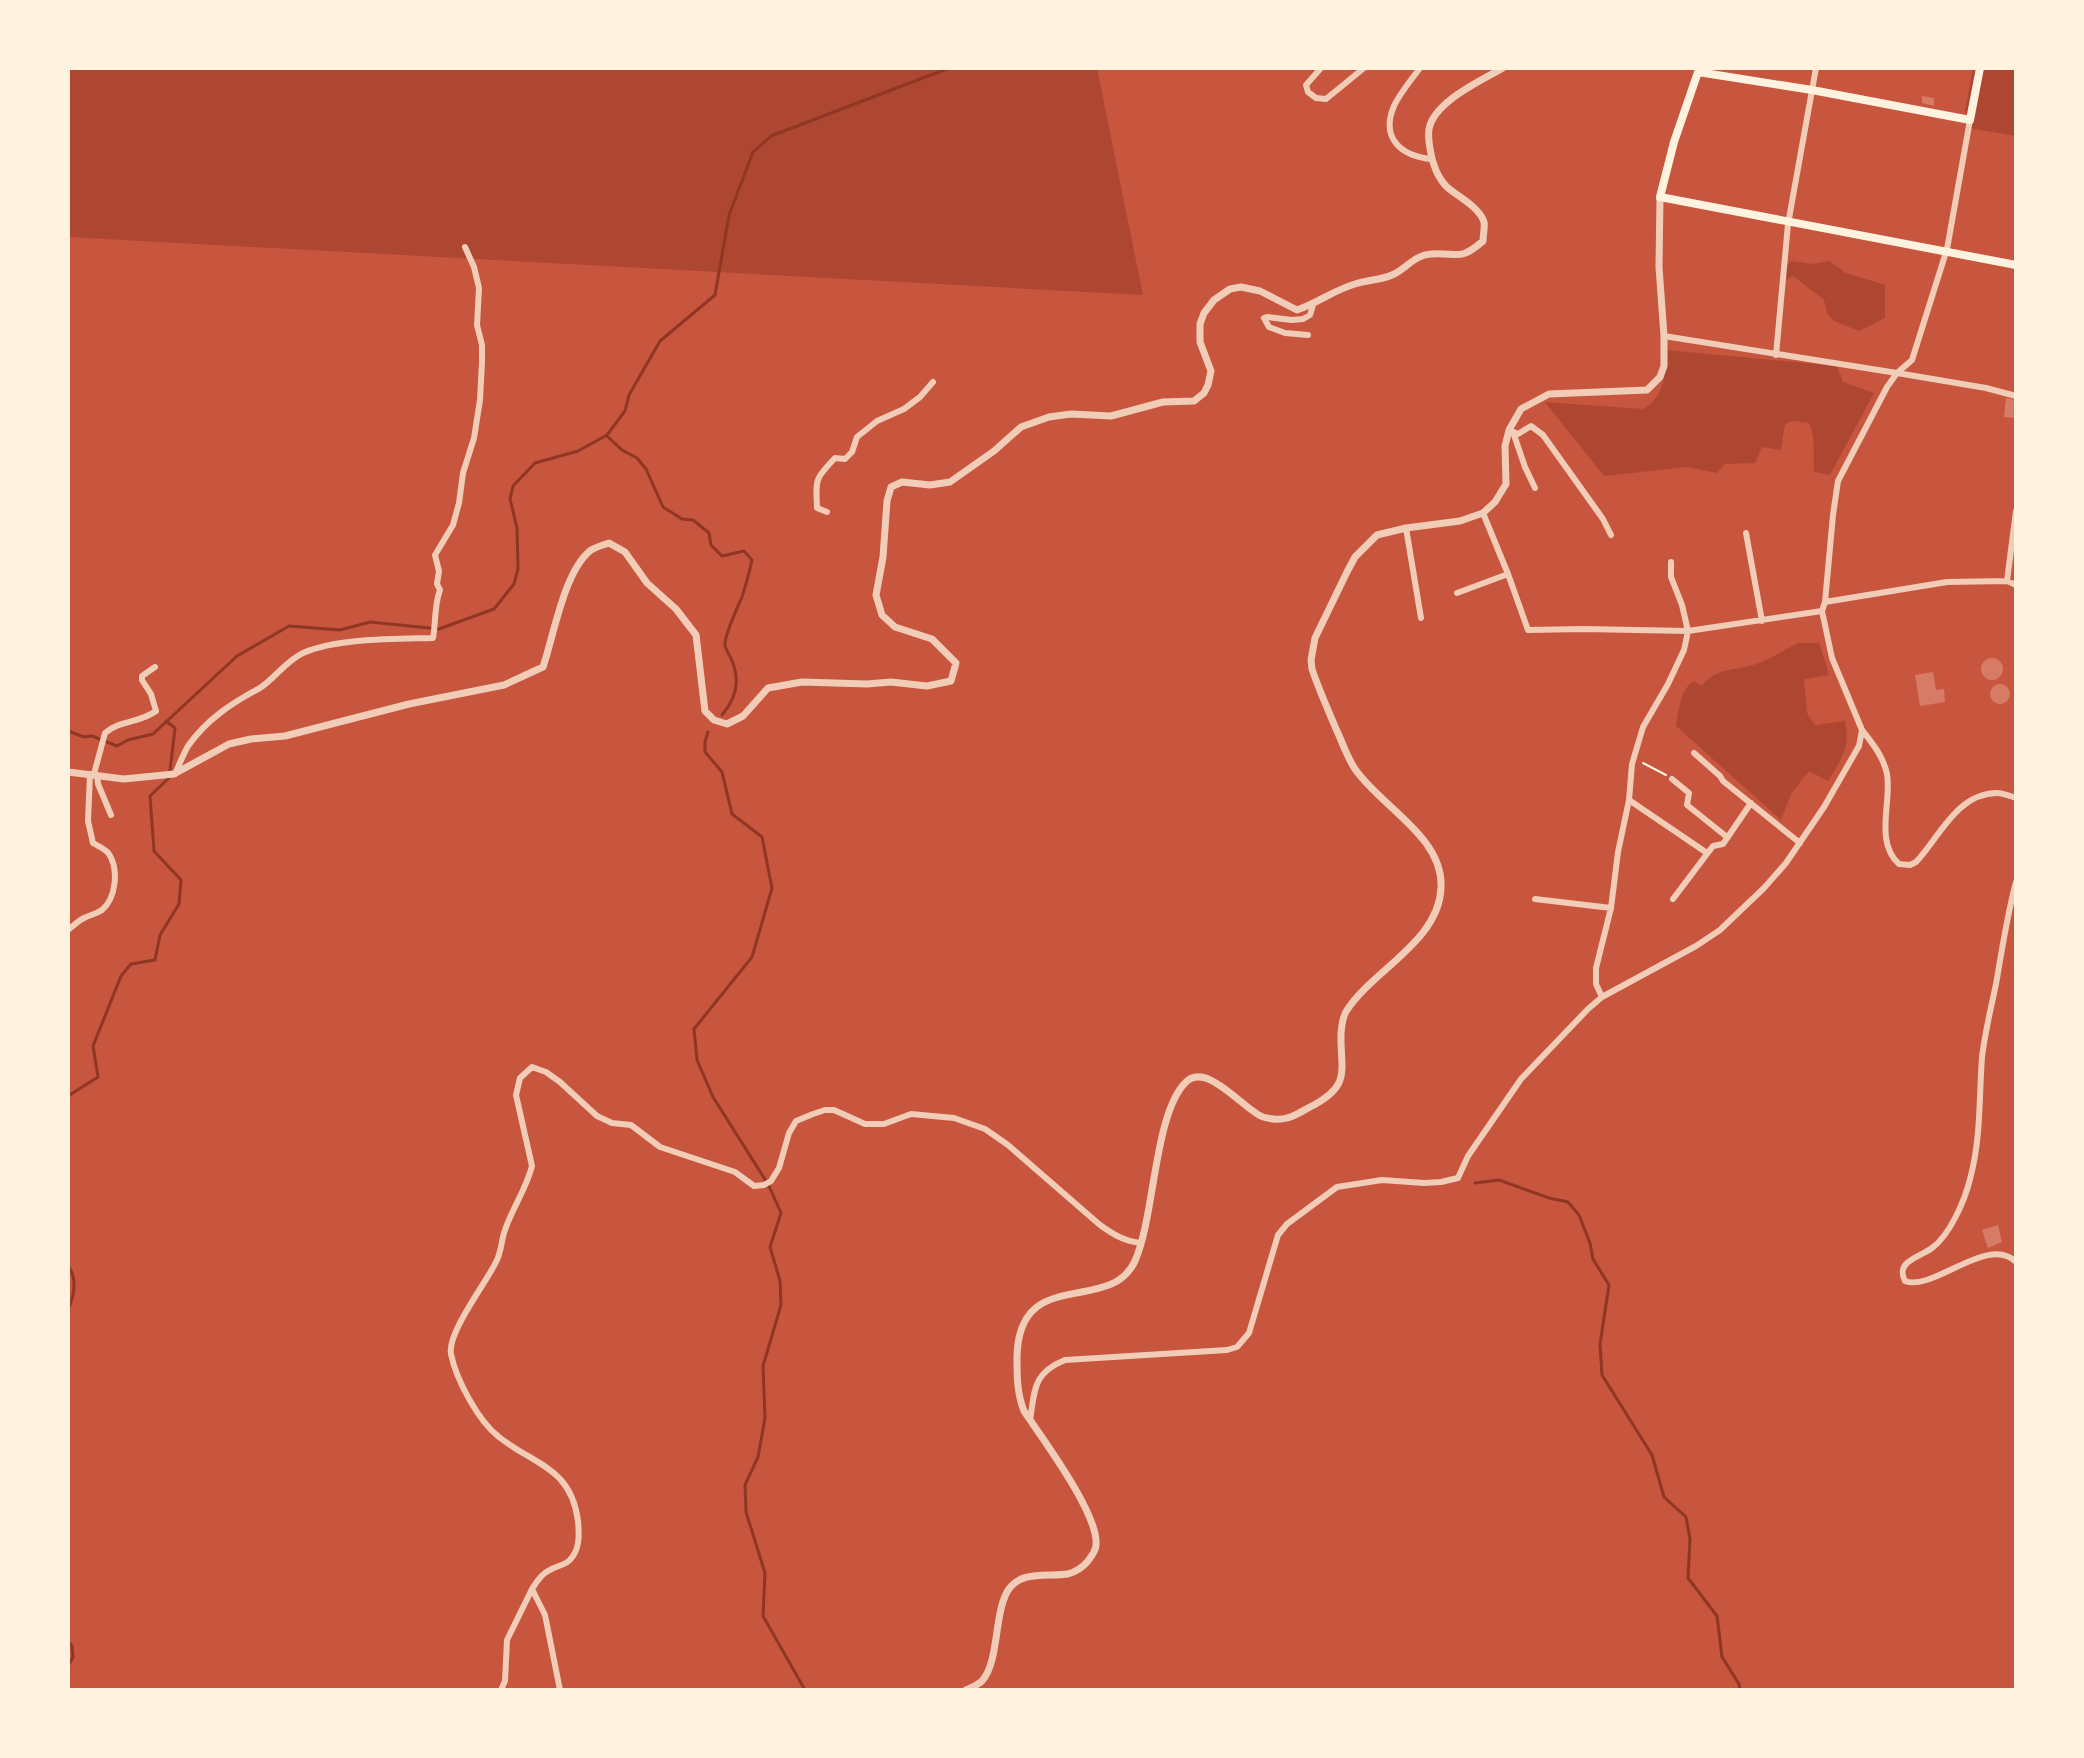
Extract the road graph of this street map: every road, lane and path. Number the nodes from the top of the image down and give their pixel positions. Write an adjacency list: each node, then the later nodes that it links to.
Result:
1 (1321, 68): 2 (street)
2 (1364, 68)
3 (1420, 68): 10 (street)
4 (1503, 68): 10 (street)
5 (1816, 68): 8 (street)
6 (1980, 68): 9 (main road)
7 (1698, 70): 8 (main road); 11 (main road)
8 (1812, 90): 9 (main road); 12 (street)
9 (1970, 120): 14 (street)
10 (1431, 159): 16 (street)
11 (1660, 197): 12 (main road); 18 (street)
12 (1789, 222): 14 (main road); 19 (street)
13 (465, 247): 47 (street)
14 (1946, 252): 15 (main road); 20 (street)
15 (2016, 265)
16 (1313, 305): 17 (street); 47 (street)
17 (1308, 335)
18 (1664, 336): 19 (street); 23 (street)
19 (1776, 355): 20 (street)
20 (1897, 373): 22 (street); 36 (street)
21 (933, 382): 26 (street)
22 (2016, 396)
23 (1511, 431): 24 (street); 27 (street); 30 (street)
24 (1535, 488)
25 (2016, 511): 33 (street)
26 (827, 512)
27 (1483, 513): 28 (street); 32 (street)
28 (1406, 528): 38 (street); 62 (street)
29 (1746, 533): 39 (street)
30 (1611, 535)
31 (1671, 562): 40 (street)
32 (1508, 574): 35 (street); 40 (street)
33 (2007, 581): 34 (street); 36 (street)
34 (2016, 585)
35 (1457, 593)
36 (1825, 602): 37 (street)
37 (1822, 611): 39 (street); 42 (street)
38 (1421, 618)
39 (1762, 621): 40 (street)
40 (1688, 631): 50 (street)
41 (155, 667): 46 (street)
42 (1862, 730): 49 (street); 54 (street)
43 (1694, 753): 51 (street)
44 (1642, 763): 48 (path)
45 (68, 772): 46 (street)
46 (94, 774): 47 (street); 52 (street); 60 (street)
47 (174, 774)
48 (1672, 779): 53 (street)
49 (2016, 798)
50 (1629, 800): 55 (street); 59 (street)
51 (1751, 803): 53 (street); 54 (street)
52 (111, 815)
53 (1727, 837): 55 (street)
54 (1800, 843): 61 (street)
55 (1707, 853): 58 (street)
56 (2016, 882): 63 (street)
57 (1535, 899): 59 (street)
58 (1673, 899)
59 (1611, 908): 61 (street)
60 (68, 930)
61 (1602, 997): 64 (street)
62 (1141, 1243): 64 (street); 65 (street)
63 (2016, 1262)
64 (1030, 1420): 68 (street)
65 (532, 1589): 66 (street); 67 (street)
66 (501, 1690)
67 (560, 1690)
68 (966, 1690)

